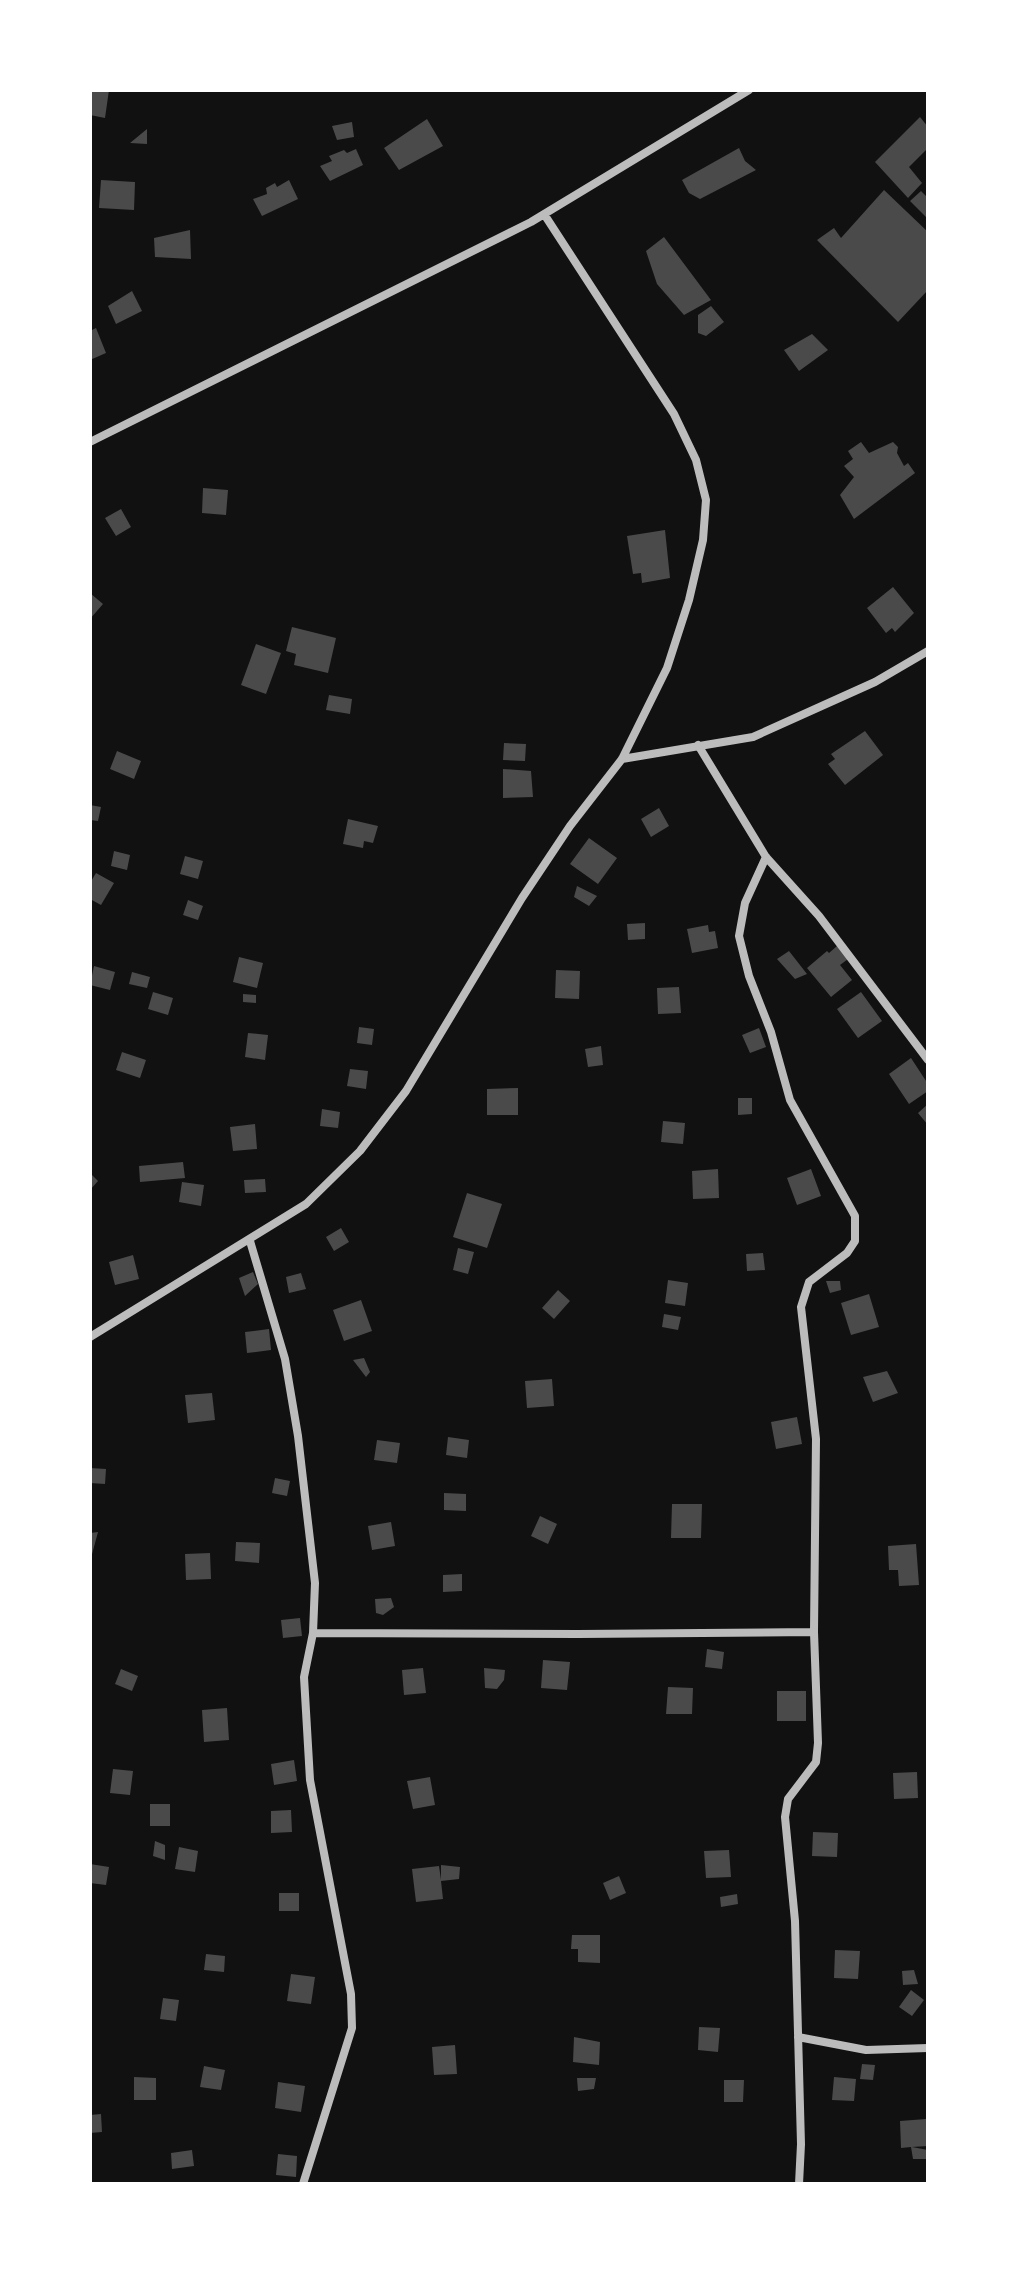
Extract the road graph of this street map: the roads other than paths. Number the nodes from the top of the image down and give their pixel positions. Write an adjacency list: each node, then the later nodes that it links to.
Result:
1 (749, 90): 2 (street)
2 (544, 214): 3 (street); 6 (street)
3 (90, 442)
4 (928, 651): 5 (street)
5 (698, 745): 6 (street); 7 (street)
6 (622, 759): 9 (street)
7 (766, 857): 8 (street); 11 (street)
8 (928, 1060)
9 (250, 1241): 10 (street); 12 (street)
10 (90, 1337)
11 (814, 1632): 12 (street); 13 (street)
12 (313, 1633): 15 (street)
13 (798, 2037): 14 (street); 16 (street)
14 (928, 2048)
15 (303, 2184)
16 (799, 2184)

